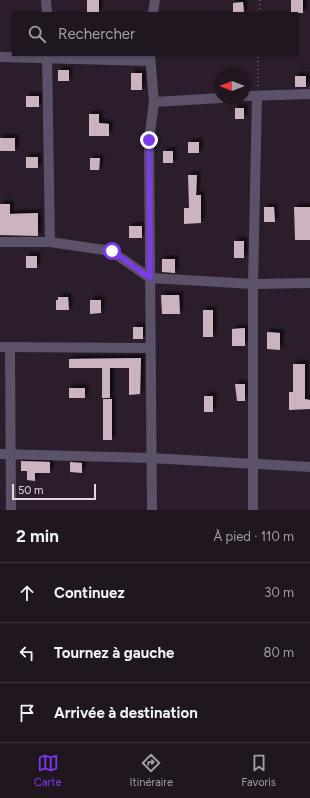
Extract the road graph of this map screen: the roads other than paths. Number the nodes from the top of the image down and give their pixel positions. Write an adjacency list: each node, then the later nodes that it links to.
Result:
1 (46, 0): 3 (street)
2 (155, 0): 4 (street)
3 (46, 12)
4 (153, 12)
5 (47, 56): 6 (street); 7 (street); 14 (street)
6 (0, 57)
7 (149, 58): 12 (street)
8 (310, 94): 10 (street)
9 (250, 96): 10 (street)
10 (258, 96): 17 (street)
11 (214, 98): 12 (street)
12 (154, 102): 15 (street)
13 (0, 242): 14 (street)
14 (50, 242): 15 (street)
15 (150, 278): 17 (street); 19 (street)
16 (310, 283): 17 (street)
17 (253, 284): 23 (street)
18 (5, 348): 19 (street); 21 (street)
19 (150, 348): 22 (street)
20 (0, 454): 21 (street)
21 (11, 454): 22 (street); 25 (street)
22 (151, 458): 23 (street); 26 (street)
23 (253, 465): 24 (street); 27 (street)
24 (310, 468)
25 (11, 510)
26 (152, 510)
27 (253, 510)

